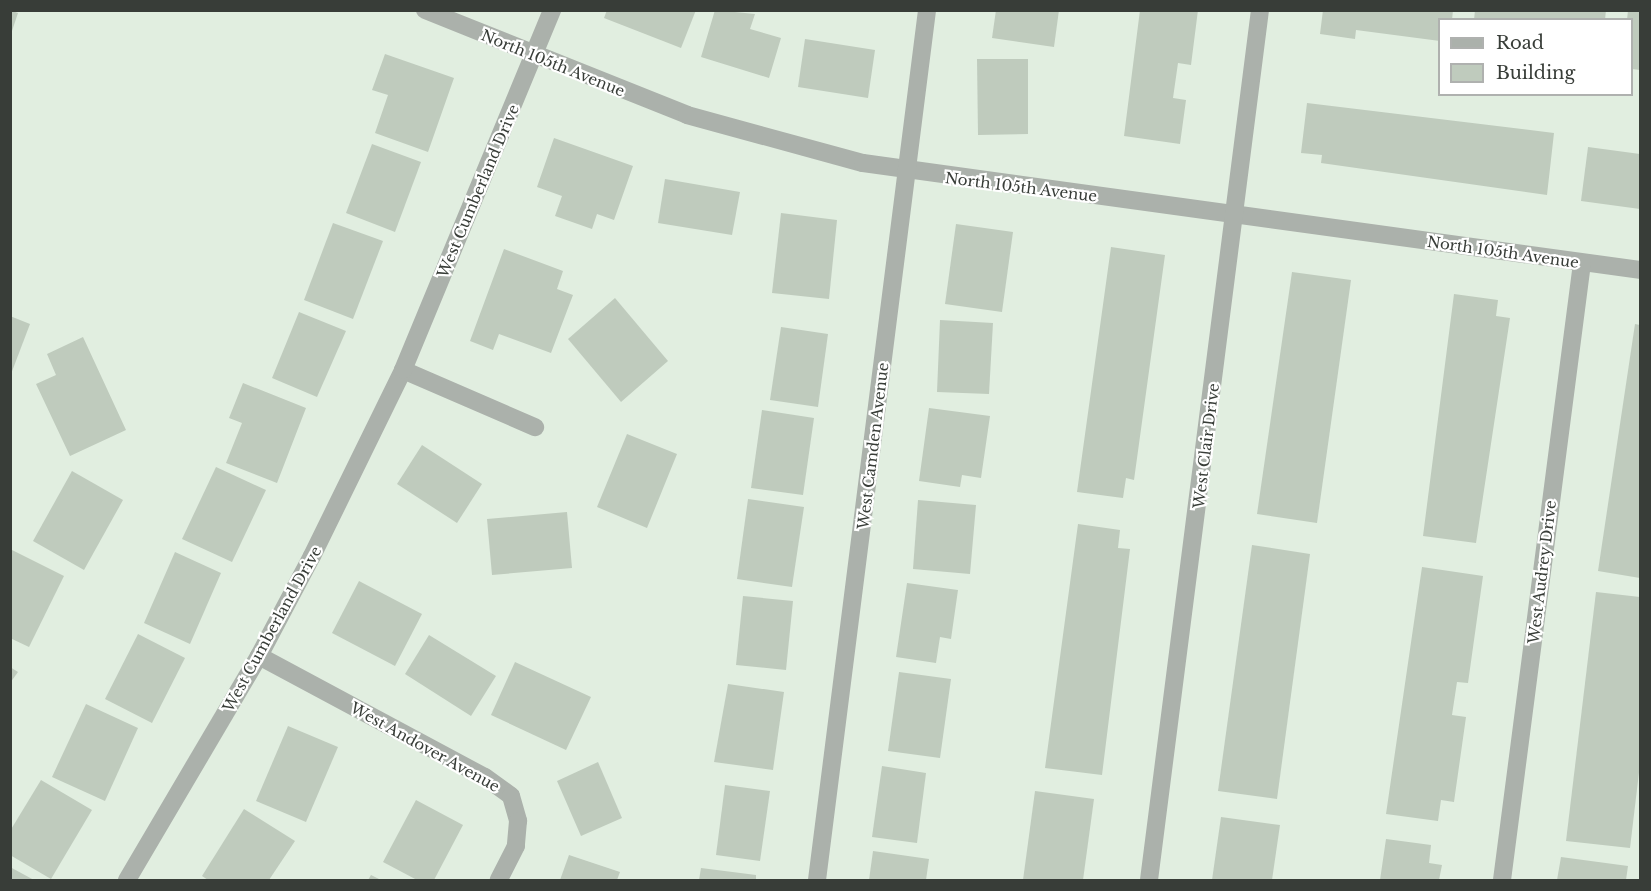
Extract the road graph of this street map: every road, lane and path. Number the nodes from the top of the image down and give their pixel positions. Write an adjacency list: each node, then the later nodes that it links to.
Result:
1 (425, 10): 5 (street, North 105th Avenue)
2 (552, 10): 5 (street, West Cumberland Drive)
3 (927, 10): 6 (street, West Camden Avenue)
4 (1260, 10): 7 (street, West Clair Drive)
5 (534, 56): 6 (street, North 105th Avenue); 10 (street, West Cumberland Drive)
6 (908, 171): 7 (street, North 105th Avenue); 15 (street, West Camden Avenue)
7 (1235, 215): 8 (street, North 105th Avenue); 16 (street, West Clair Drive)
8 (1582, 263): 9 (street, North 105th Avenue); 17 (street, West Audrey Drive)
9 (1641, 270)
10 (403, 370): 11 (street); 12 (street, West Cumberland Drive)
11 (535, 427)
12 (259, 656): 13 (street, West Cumberland Drive); 14 (street, West Andover Avenue)
13 (127, 880)
14 (499, 880)
15 (817, 880)
16 (1149, 880)
17 (1502, 880)

